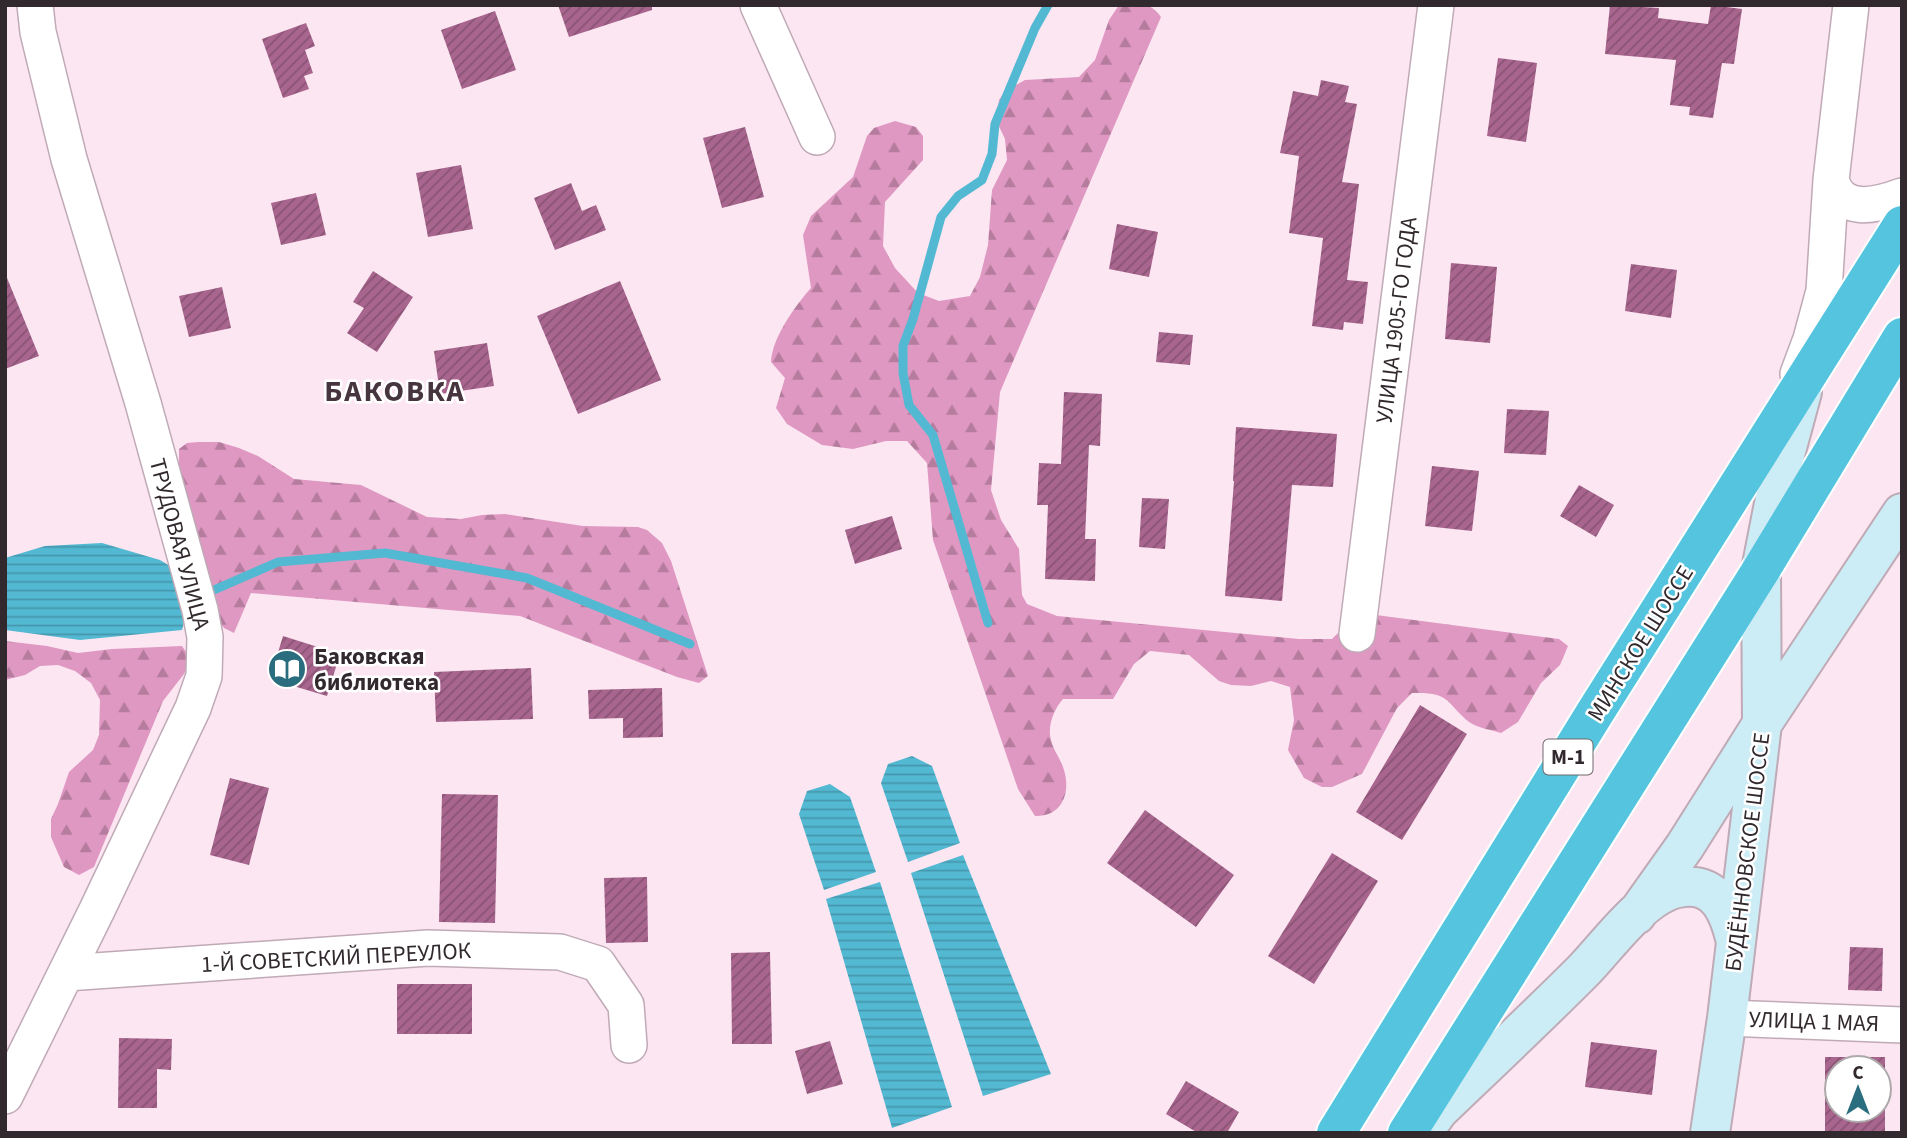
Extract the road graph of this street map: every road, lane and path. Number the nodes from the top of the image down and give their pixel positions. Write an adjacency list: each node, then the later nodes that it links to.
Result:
1 (35, 5): 18 (street, ТРУДОВАЯ УЛИЦА)
2 (758, 5): 5 (street)
3 (1436, 5): 14 (street, УЛИЦА 1905-ГО ГОДА)
4 (1851, 5): 6 (street)
5 (817, 138)
6 (1831, 180): 7 (street); 11 (street)
7 (1902, 196)
8 (1902, 225): 10 (highway, МИНСКОЕ ШОССЕ / М-1)
9 (1902, 337): 13 (highway, М-1)
10 (1804, 383): 11 (highway, МИНСКОЕ ШОССЕ / М-1); 13 (main road, БУДЁННОВСКОЕ ШОССЕ)
11 (1780, 421): 23 (highway, МИНСКОЕ ШОССЕ / М-1)
12 (1902, 513): 15 (main road)
13 (1761, 570): 15 (main road, БУДЁННОВСКОЕ ШОССЕ); 24 (highway, М-1)
14 (1356, 634)
15 (1762, 724): 16 (main road); 17 (main road, БУДЁННОВСКОЕ ШОССЕ)
16 (1636, 915): 17 (main road); 25 (main road)
17 (1736, 942): 19 (main road, БУДЁННОВСКОЕ ШОССЕ)
18 (66, 973): 21 (street, 1-Й СОВЕТСКИЙ ПЕРЕУЛОК); 22 (street, ТРУДОВАЯ УЛИЦА)
19 (1727, 1018): 20 (street, УЛИЦА 1 МАЯ); 26 (main road, БУДЁННОВСКОЕ ШОССЕ)
20 (1902, 1025)
21 (629, 1045)
22 (5, 1096)
23 (1336, 1133)
24 (1408, 1133)
25 (1422, 1133)
26 (1710, 1133)

